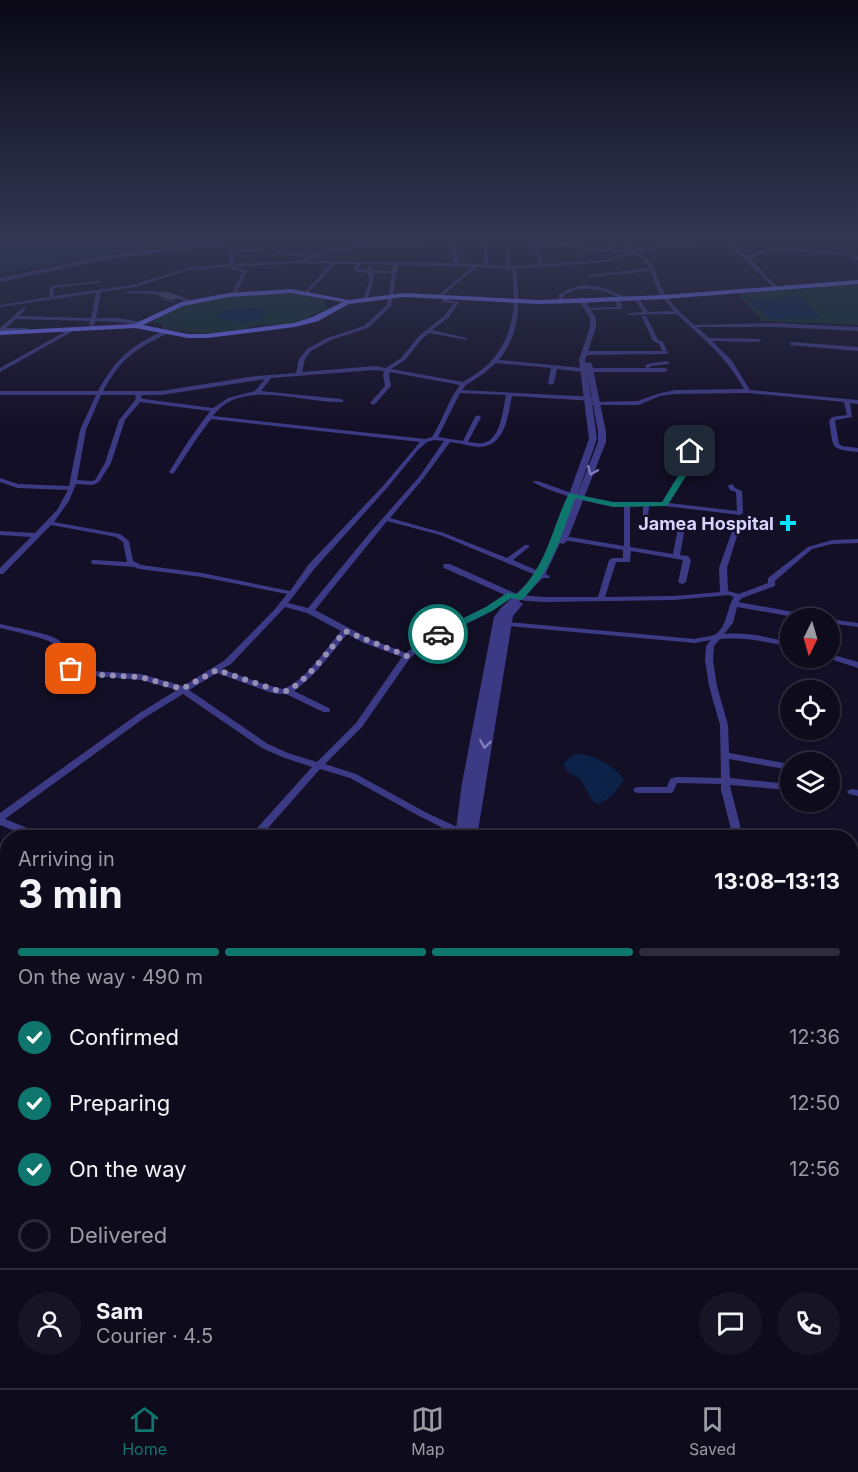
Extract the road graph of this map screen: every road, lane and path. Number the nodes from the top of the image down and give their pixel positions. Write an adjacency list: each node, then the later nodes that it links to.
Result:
1 (517, 300): 42 (street)
2 (579, 300): 25 (street)
3 (30, 301): 15 (street)
4 (97, 301): 24 (street)
5 (198, 301): 14 (main road)
6 (331, 301): 17 (main road)
7 (354, 301): 17 (main road)
8 (389, 301): 50 (street)
9 (444, 301): 34 (street)
10 (580, 301): 18 (street)
11 (619, 301): 18 (street)
12 (637, 301): 21 (street)
13 (668, 301): 19 (street)
14 (190, 302): 26 (main road)
15 (0, 306)
16 (24, 308): 22 (street)
17 (331, 309): 35 (main road)
18 (587, 309): 25 (street)
19 (679, 312): 21 (street); 27 (street)
20 (630, 314): 21 (street)
21 (645, 315): 41 (street)
22 (16, 318): 23 (street); 32 (street)
23 (32, 318): 24 (street); 29 (street)
24 (94, 320): 26 (street); 31 (street)
25 (592, 322): 41 (street)
26 (138, 324): 31 (main road); 35 (main road)
27 (694, 326): 28 (street); 37 (street)
28 (858, 329)
29 (20, 330): 32 (street); 33 (street)
30 (72, 330): 31 (main road); 33 (main road); 46 (street)
31 (90, 330)
32 (1, 331): 33 (main road)
33 (38, 331)
34 (428, 331): 36 (street); 45 (street)
35 (166, 332): 58 (street)
36 (465, 339)
37 (710, 339): 38 (street); 55 (street)
38 (758, 340)
39 (792, 344): 40 (street)
40 (858, 349)
41 (584, 353): 47 (street)
42 (493, 361): 44 (street); 53 (street)
43 (667, 363): 48 (street)
44 (554, 368): 47 (street); 52 (street)
45 (388, 369): 50 (street); 53 (street); 65 (street)
46 (0, 370)
47 (587, 370): 48 (street); 62 (street)
48 (650, 370): 49 (street)
49 (665, 370)
50 (299, 374): 51 (street)
51 (268, 377): 56 (street); 60 (street)
52 (551, 383)
53 (464, 384): 54 (street)
54 (459, 391): 59 (street); 69 (street)
55 (748, 391): 62 (street); 63 (street)
56 (257, 392): 61 (street); 66 (street)
57 (0, 393): 58 (street)
58 (100, 394): 60 (street); 78 (street)
59 (509, 394): 62 (street); 72 (street)
60 (139, 397): 66 (street); 78 (street)
61 (341, 401)
62 (592, 402): 80 (street)
63 (847, 402): 64 (street); 73 (street)
64 (858, 402)
65 (373, 403)
66 (214, 410): 67 (street)
67 (210, 417): 71 (street); 75 (street)
68 (478, 417): 72 (street)
69 (434, 438): 70 (street); 71 (street)
70 (448, 440): 72 (street); 84 (street)
71 (425, 441): 101 (street)
72 (465, 442)
73 (858, 450)
74 (690, 451): 81 (street)
75 (172, 472)
76 (0, 480): 78 (street)
77 (536, 482): 80 (street)
78 (72, 485): 86 (street)
79 (731, 486): 81 (street)
80 (577, 496): 82 (street); 89 (street); 99 (street)
81 (665, 504): 83 (street)
82 (627, 505): 83 (street); 92 (street)
83 (646, 505): 93 (street)
84 (385, 519): 94 (street); 108 (street)
85 (739, 520): 102 (street)
86 (48, 523): 88 (street); 96 (street)
87 (0, 533): 88 (street)
88 (35, 535): 98 (street)
89 (564, 538): 92 (street); 99 (street)
90 (858, 541): 105 (street)
91 (527, 546): 94 (street)
92 (627, 547): 93 (street); 104 (street)
93 (675, 556): 100 (street)
94 (507, 561): 99 (street)
95 (95, 562): 96 (street)
96 (135, 566): 101 (street)
97 (447, 566): 103 (street)
98 (0, 572)
99 (543, 575): 103 (street)
100 (682, 582)
101 (291, 593): 106 (street)
102 (724, 594): 104 (street); 105 (street)
103 (518, 597): 104 (street); 110 (street); 116 (street); 133 (street)
104 (601, 599)
105 (737, 600): 107 (street); 114 (street)
106 (284, 604): 108 (street); 119 (street)
107 (780, 610)
108 (310, 612): 113 (street)
109 (840, 623): 112 (street)
110 (507, 624): 114 (street); 134 (street, one-way to 134)
111 (0, 626): 120 (street)
112 (858, 626)
113 (345, 631): 116 (street); 121 (street)
114 (720, 634): 115 (street); 123 (street)
115 (780, 643)
116 (407, 656): 124 (street)
117 (840, 659): 118 (street)
118 (858, 665)
119 (217, 670): 120 (street); 121 (street)
120 (182, 689): 124 (street); 129 (street)
121 (287, 691): 122 (street)
122 (326, 710)
123 (724, 755): 125 (street); 126 (street)
124 (319, 764): 131 (street); 132 (street)
125 (780, 765)
126 (725, 781): 127 (street); 128 (street); 135 (street)
127 (780, 786)
128 (638, 790)
129 (0, 820): 130 (street)
130 (23, 830)
131 (260, 830)
132 (454, 830)
133 (465, 830)
134 (466, 830)
135 (736, 830)

